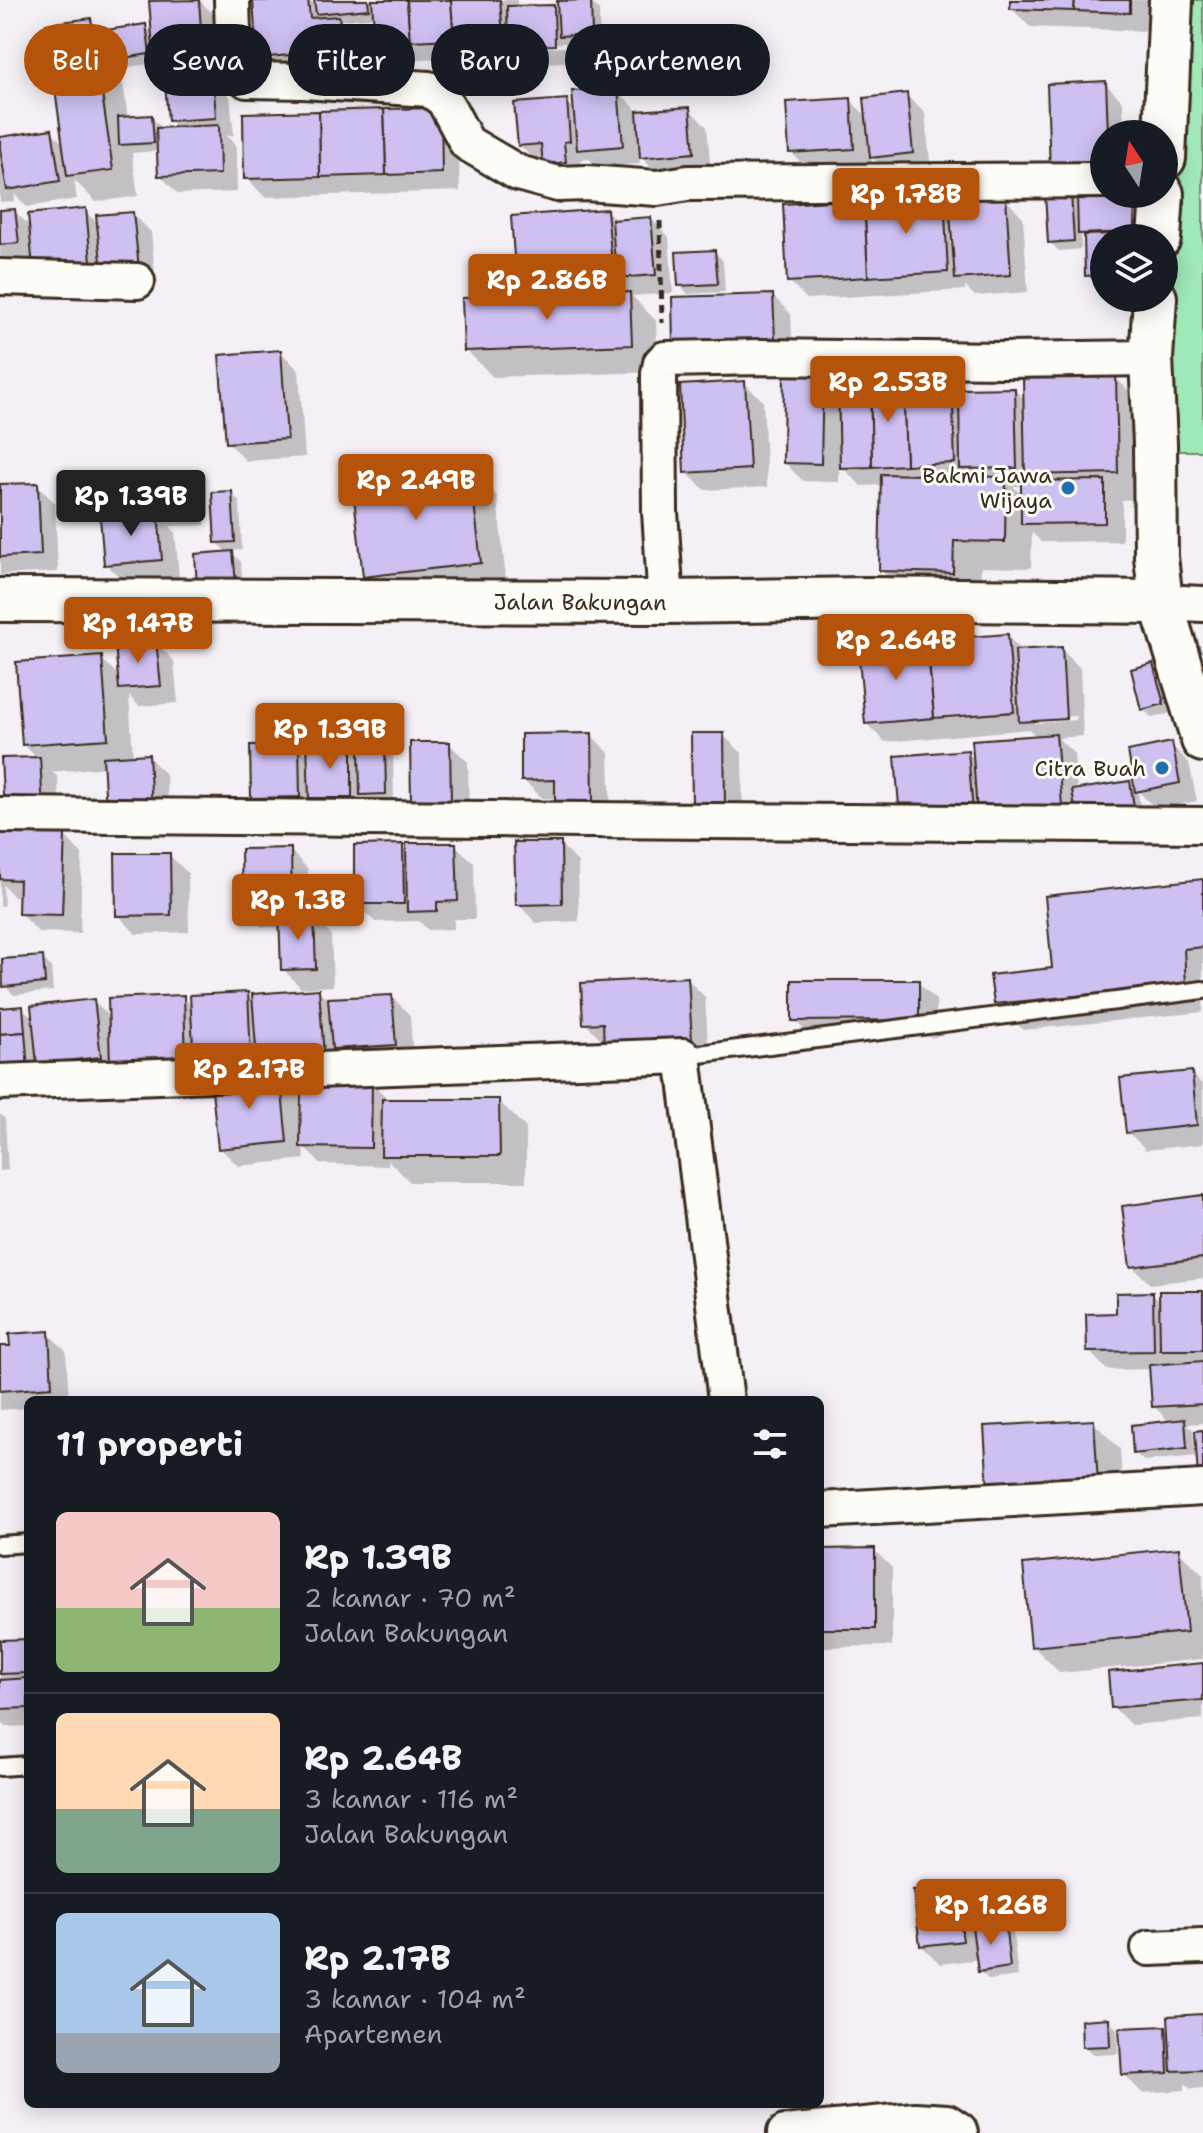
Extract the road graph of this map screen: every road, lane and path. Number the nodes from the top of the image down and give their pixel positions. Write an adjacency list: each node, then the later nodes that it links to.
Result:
1 (232, 0): 5 (street)
2 (1171, 0): 3 (street)
3 (1166, 120)
4 (1090, 180): 5 (street)
5 (657, 188): 9 (path)
6 (0, 277): 7 (street)
7 (137, 281)
8 (1154, 312): 10 (street)
9 (662, 336)
10 (1151, 358): 12 (street); 13 (street)
11 (0, 600): 12 (street, Jalan Bakungan)
12 (666, 602): 13 (street, Jalan Bakungan)
13 (1161, 602): 14 (street); 15 (street)
14 (1203, 604)
15 (1203, 740)
16 (0, 815): 17 (street)
17 (1203, 825)
18 (1203, 990): 19 (lane)
19 (683, 1056): 20 (street); 21 (street)
20 (0, 1082)
21 (726, 1396)
22 (1203, 1488): 23 (street)
23 (824, 1510)
24 (24, 1543): 25 (lane)
25 (0, 1545)
26 (24, 1765): 27 (lane)
27 (0, 1767)
28 (1203, 1946): 29 (street)
29 (1149, 1948)
30 (785, 2133): 31 (street)
31 (960, 2133)

